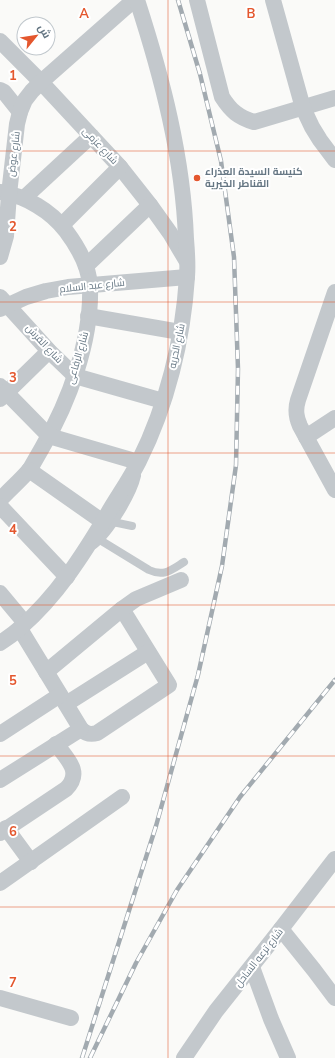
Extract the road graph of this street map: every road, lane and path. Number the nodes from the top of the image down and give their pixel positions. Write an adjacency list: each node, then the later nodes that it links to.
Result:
1 (136, 0): 5 (street, شارع عوض); 18 (street, شارع الحريه)
2 (196, 0): 8 (street)
3 (274, 0): 8 (street)
4 (0, 41): 5 (street, شارع عزمى)
5 (41, 82): 9 (street, شارع عوض); 10 (street, شارع عزمى)
6 (0, 90): 9 (street)
7 (335, 98): 8 (street)
8 (303, 108): 11 (street)
9 (20, 112): 13 (street, شارع عوض)
10 (91, 136): 12 (street, شارع عزمى); 13 (street)
11 (335, 160)
12 (120, 167): 14 (street, شارع عزمى); 15 (street)
13 (11, 195): 15 (street, شارع الرفاعى); 16 (street, شارع عوض)
14 (150, 205): 17 (street); 18 (street, شارع عزمى)
15 (62, 225): 17 (street, شارع الرفاعى)
16 (0, 256)
17 (86, 266): 19 (street, شارع الرفاعى)
18 (187, 270): 19 (street, شارع عبد السلام); 23 (street, شارع الحريه)
19 (90, 286): 21 (street, شارع عبد السلام); 22 (street, شارع الرفاعى)
20 (335, 292): 30 (street)
21 (3, 304): 24 (street, شارع القرش)
22 (88, 316): 23 (street); 25 (street, شارع الرفاعى)
23 (180, 332): 27 (street, شارع الحريه)
24 (50, 351): 25 (street, شارع القرش); 26 (street)
25 (75, 376): 27 (street, شارع القرش); 29 (street, شارع الرفاعى)
26 (2, 392): 29 (street)
27 (163, 401): 31 (street, شارع الحريه)
28 (335, 418): 30 (street)
29 (49, 436): 31 (street); 32 (street, شارع الرفاعى)
30 (306, 437): 33 (street)
31 (138, 462): 36 (street, شارع الحريه)
32 (29, 470): 34 (street, شارع الرفاعى); 36 (street)
33 (335, 490)
34 (0, 500)
35 (0, 506): 41 (street)
36 (108, 522): 37 (lane); 38 (lane); 39 (street, شارع الحريه)
37 (132, 526)
38 (100, 540): 39 (lane); 40 (lane)
39 (86, 548): 41 (street, شارع الحريه)
40 (184, 562)
41 (68, 577): 45 (street, شارع الحريه)
42 (181, 580): 44 (street)
43 (0, 593): 45 (street)
44 (122, 609): 47 (street); 48 (street)
45 (22, 626): 46 (street, شارع الحريه); 48 (street)
46 (0, 643)
47 (148, 652): 49 (street); 50 (street)
48 (46, 672): 49 (street)
49 (63, 699): 50 (street); 51 (street)
50 (81, 729): 52 (street)
51 (0, 734)
52 (56, 744): 53 (street); 55 (street)
53 (0, 780)
54 (122, 797): 57 (street)
55 (3, 831): 57 (street)
56 (335, 859): 59 (street, شارع ترعه الساحل)
57 (30, 862): 58 (street)
58 (0, 883)
59 (282, 929): 60 (street, شارع ترعه الساحل); 62 (street)
60 (252, 967): 64 (street); 65 (street, شارع ترعه الساحل)
61 (0, 998): 63 (street)
62 (335, 998)
63 (71, 1018)
64 (282, 1054)
65 (184, 1058)

